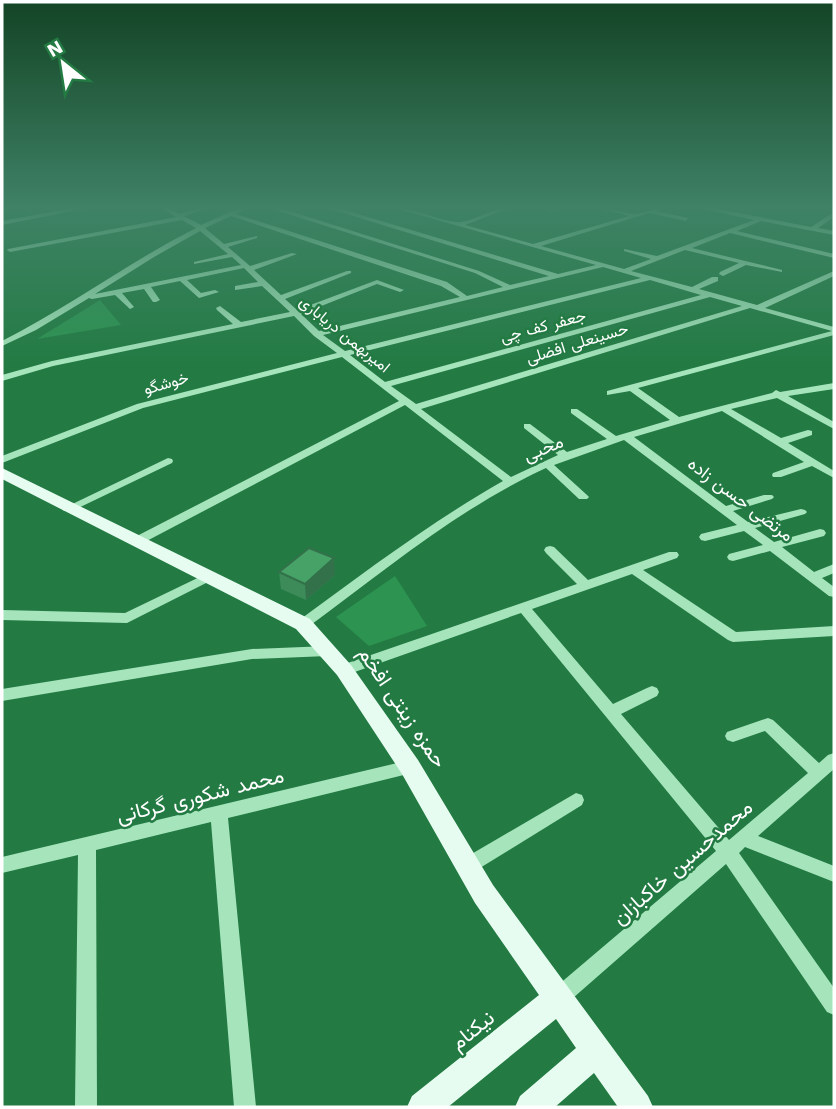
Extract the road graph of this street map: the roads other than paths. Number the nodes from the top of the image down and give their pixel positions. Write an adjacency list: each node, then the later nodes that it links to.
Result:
1 (148, 260): 33 (street)
2 (214, 260): 11 (street)
3 (239, 260): 14 (street, امیربهمن دریاباری)
4 (274, 260): 14 (street)
5 (369, 260): 32 (street)
6 (438, 260): 25 (street)
7 (503, 260): 19 (street)
8 (584, 260): 13 (street)
9 (653, 260): 15 (street)
10 (731, 260): 12 (street)
11 (196, 263)
12 (744, 263): 16 (street); 27 (street)
13 (604, 265): 15 (street); 19 (street)
14 (248, 267): 21 (street); 22 (street, امیربهمن دریاباری)
15 (624, 271): 20 (street)
16 (779, 271)
17 (349, 272): 31 (street)
18 (834, 273): 36 (street)
19 (557, 276): 25 (street)
20 (649, 278): 27 (street); 43 (street, خوشگو)
21 (182, 279): 23 (street); 29 (street)
22 (264, 283): 24 (street); 31 (street, امیربهمن دریاباری)
23 (146, 286): 28 (street); 34 (street)
24 (238, 288)
25 (510, 288): 32 (street)
26 (400, 290): 38 (street)
27 (692, 290): 30 (street)
28 (117, 292): 33 (street); 35 (street)
29 (215, 292)
30 (709, 295): 36 (street); 45 (street, جعفر کف چی)
31 (280, 298): 38 (street, امیربهمن دریاباری)
32 (466, 298): 41 (street)
33 (82, 299): 42 (street)
34 (156, 300)
35 (130, 307)
36 (754, 307): 40 (street); 50 (street, حسینعلی افضلی)
37 (220, 308): 39 (street)
38 (296, 313): 39 (street); 41 (street, امیربهمن دریاباری)
39 (239, 325): 44 (street)
40 (834, 331): 47 (street)
41 (317, 334): 43 (street, امیربهمن دریاباری)
42 (2, 344)
43 (344, 354): 45 (street, امیربهمن دریاباری); 60 (street, خوشگو)
44 (2, 378)
45 (384, 385): 50 (street, امیربهمن دریاباری)
46 (834, 386): 49 (street, محبی)
47 (632, 388): 48 (street); 53 (street)
48 (610, 393)
49 (776, 393): 51 (street, محبی); 55 (street)
50 (410, 405): 67 (street, امیربهمن دریاباری); 76 (street)
51 (723, 408): 53 (street, محبی); 58 (street)
52 (574, 411): 57 (street)
53 (678, 421): 57 (street, محبی)
54 (527, 426): 59 (street)
55 (834, 426)
56 (808, 433): 58 (street)
57 (620, 438): 59 (street, محبی); 71 (street, مرتضی حسن زاده)
58 (780, 442): 62 (street)
59 (566, 457): 63 (street, محبی)
60 (2, 460)
61 (168, 461): 70 (street)
62 (813, 462): 65 (street); 66 (street)
63 (548, 465): 67 (street, محبی); 68 (street)
64 (2, 474): 70 (main road, حمزه زینتی افخم)
65 (776, 475)
66 (834, 475)
67 (510, 481): 89 (street, محبی)
68 (583, 497)
69 (768, 497): 71 (street)
70 (68, 509): 76 (main road, حمزه زینتی افخم)
71 (725, 510): 73 (street, مرتضی حسن زاده)
72 (801, 512): 73 (street)
73 (746, 525): 75 (street); 77 (street, مرتضی حسن زاده)
74 (820, 533): 77 (street)
75 (705, 537)
76 (136, 541): 83 (main road, حمزه زینتی افخم)
77 (775, 546): 80 (street); 84 (street, مرتضی حسن زاده)
78 (550, 550): 85 (street)
79 (673, 555): 82 (street)
80 (733, 557)
81 (834, 568): 84 (street)
82 (632, 569): 85 (street); 90 (street)
83 (210, 576): 88 (street); 89 (main road, حمزه زینتی افخم)
84 (815, 576): 86 (street, مرتضی حسن زاده)
85 (586, 585): 87 (street)
86 (834, 593)
87 (523, 607): 91 (street); 94 (street)
88 (2, 615)
89 (303, 624): 91 (main road, حمزه زینتی افخم)
90 (834, 631)
91 (336, 660): 93 (street); 97 (main road, حمزه زینتی افخم)
92 (652, 692): 94 (street)
93 (2, 695)
94 (611, 712): 103 (street)
95 (733, 736): 98 (street)
96 (834, 760): 98 (street, محمدحسین خاکبازان)
97 (410, 767): 100 (street, محمد شکوری گرکانی); 105 (main road, حمزه زینتی افخم)
98 (819, 773): 101 (street, محمدحسین خاکبازان)
99 (576, 800): 105 (street)
100 (219, 814): 102 (street, محمد شکوری گرکانی); 111 (street)
101 (744, 839): 103 (street, محمدحسین خاکبازان); 106 (street)
102 (88, 845): 104 (street, محمد شکوری گرکانی); 110 (street)
103 (729, 853): 107 (street, محمدحسین خاکبازان); 108 (street)
104 (2, 865)
105 (469, 865): 107 (main road, حمزه زینتی افخم)
106 (834, 874)
107 (558, 998): 109 (main road, حمزه زینتی افخم); 112 (main road, نیکنام)
108 (834, 1005)
109 (596, 1051): 113 (main road); 114 (main road, حمزه زینتی افخم)
110 (86, 1107)
111 (245, 1107)
112 (423, 1107)
113 (531, 1107)
114 (637, 1107)

